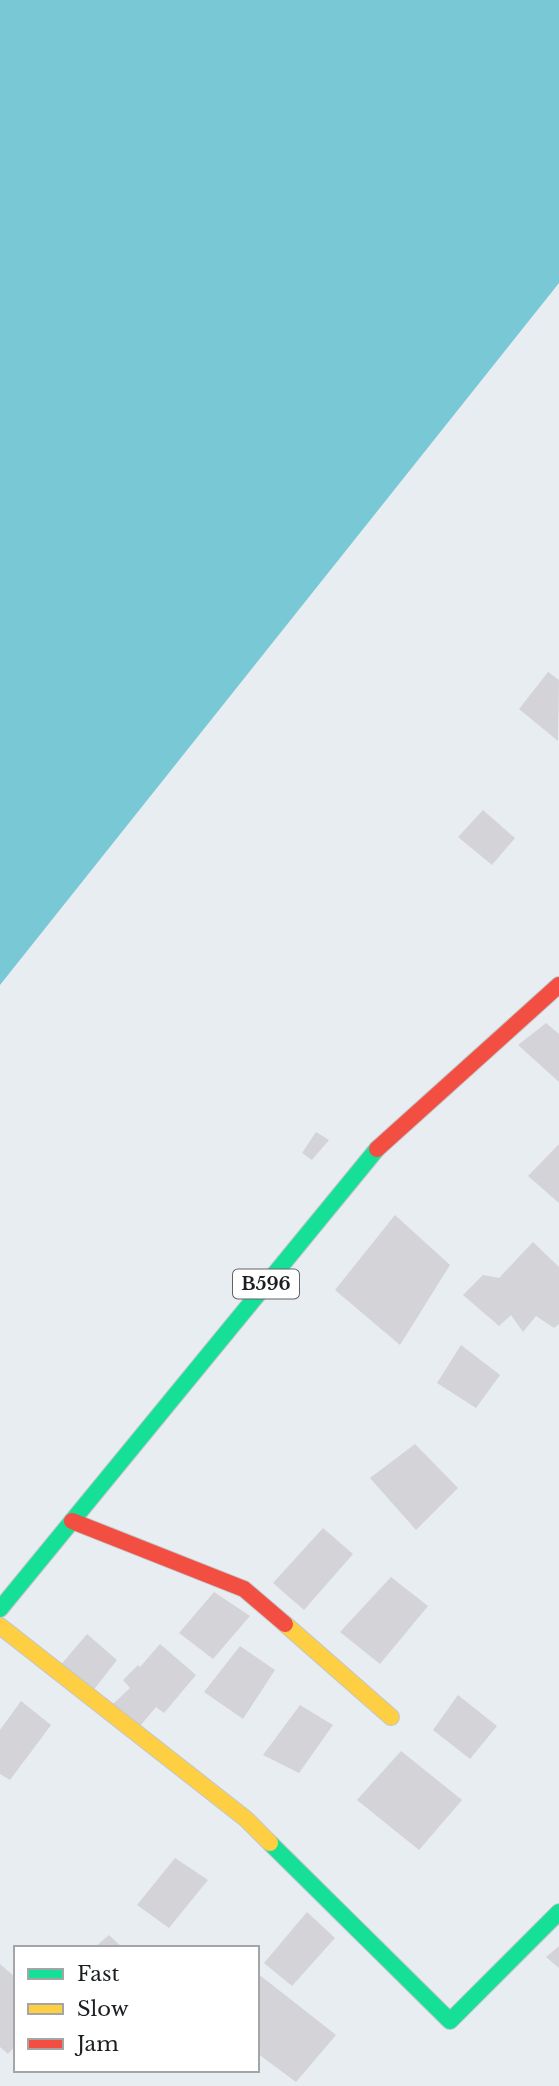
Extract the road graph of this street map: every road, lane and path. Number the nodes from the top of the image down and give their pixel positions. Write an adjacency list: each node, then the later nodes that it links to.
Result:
1 (559, 985): 2 (street, B596)
2 (72, 1521): 3 (street, B596); 5 (street)
3 (0, 1609)
4 (0, 1626): 6 (street)
5 (391, 1717)
6 (559, 1912)

